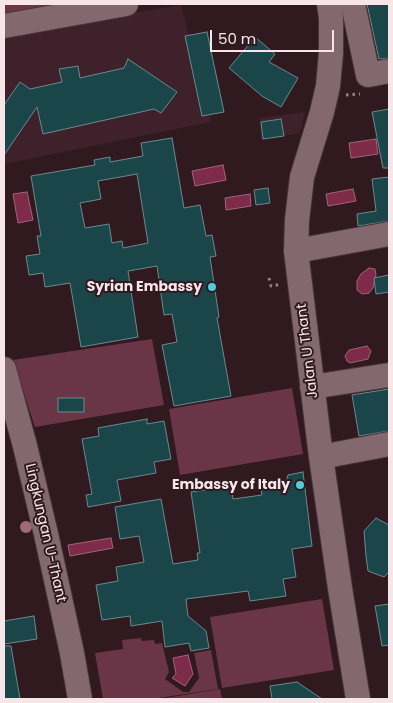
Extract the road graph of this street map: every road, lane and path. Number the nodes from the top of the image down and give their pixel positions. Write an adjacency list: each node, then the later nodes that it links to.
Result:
1 (126, 4): 4 (street)
2 (329, 4): 7 (street, Jalan U Thant)
3 (353, 4): 5 (street)
4 (4, 26)
5 (389, 71)
6 (389, 234): 7 (street)
7 (296, 251): 12 (street, Jalan U Thant)
8 (269, 278): 9 (path)
9 (282, 284)
10 (4, 369): 15 (street, Lingkungan U-Thant)
11 (389, 375): 12 (street)
12 (312, 387): 14 (street, Jalan U Thant)
13 (389, 444): 14 (street)
14 (321, 457): 16 (street, Jalan U Thant)
15 (80, 699)
16 (358, 699)

